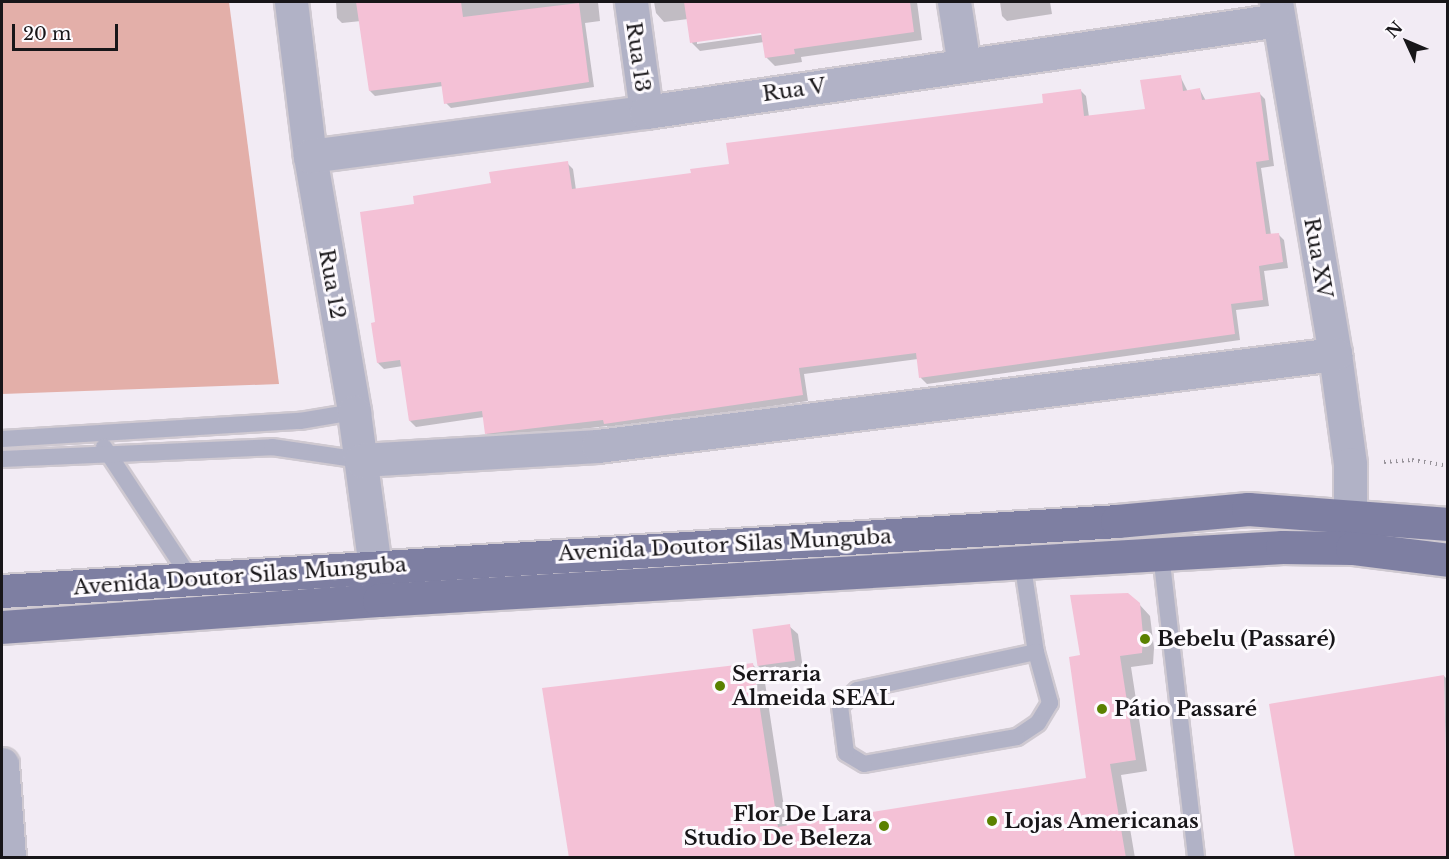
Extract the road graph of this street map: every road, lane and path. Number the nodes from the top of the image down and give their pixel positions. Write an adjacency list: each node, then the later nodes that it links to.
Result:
1 (291, 2): 7 (street, Rua 12)
2 (631, 2): 6 (street, Rua 13)
3 (954, 2): 5 (street)
4 (1277, 11): 5 (street, Rua V); 8 (street, Rua XV)
5 (964, 65): 6 (street, Rua V)
6 (646, 112): 7 (street, Rua V)
7 (310, 156): 9 (street, Rua 12)
8 (1335, 354): 14 (street); 15 (street, Rua XV)
9 (354, 412): 10 (lane); 14 (street, Rua 12)
10 (93, 433): 11 (lane); 12 (lane)
11 (2, 439)
12 (109, 454): 13 (lane); 14 (lane); 23 (lane)
13 (2, 459)
14 (361, 460): 22 (street, Rua 12)
15 (1350, 464): 16 (path); 17 (street, Rua XV)
16 (1448, 466)
17 (1350, 515): 18 (main road, Avenida Doutor Silas Munguba); 22 (main road, Avenida Doutor Silas Munguba)
18 (1448, 524)
19 (1161, 554): 20 (main road, Avenida Doutor Silas Munguba); 21 (main road, Avenida Doutor Silas Munguba); 29 (lane)
20 (1448, 560)
21 (1022, 561): 25 (main road, Avenida Doutor Silas Munguba); 26 (lane)
22 (375, 567): 23 (main road, Avenida Doutor Silas Munguba)
23 (191, 579): 24 (main road, Avenida Doutor Silas Munguba)
24 (2, 591)
25 (2, 627)
26 (1036, 652): 26 (lane)
27 (2, 764): 28 (street)
28 (9, 858)
29 (1196, 858)

